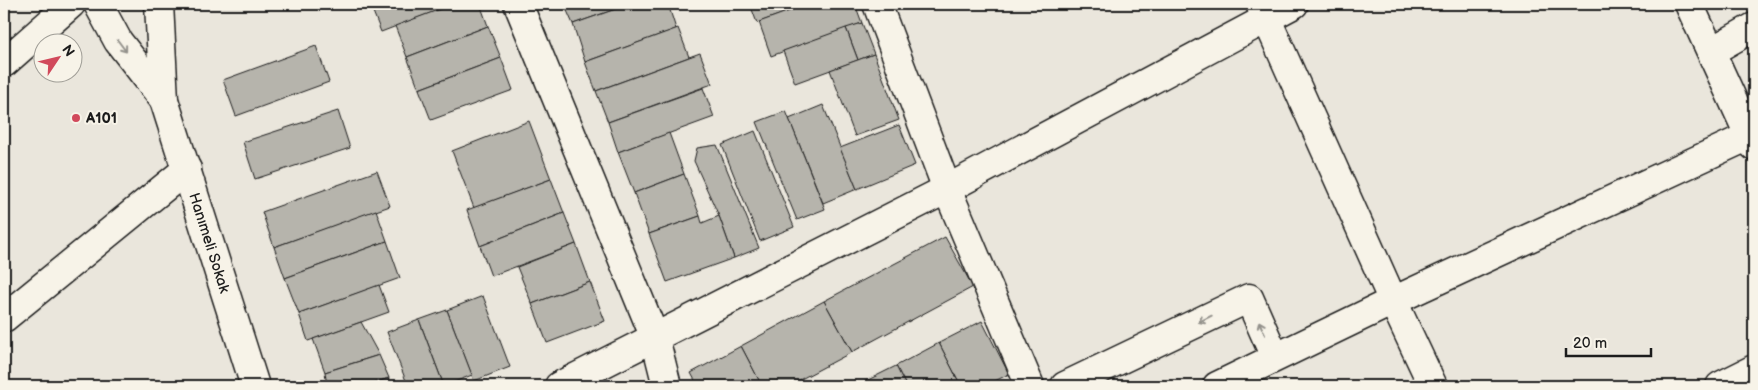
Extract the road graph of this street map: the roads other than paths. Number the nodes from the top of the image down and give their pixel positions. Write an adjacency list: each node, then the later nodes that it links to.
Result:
1 (71, 4): 11 (street)
2 (98, 4): 12 (street, one-way to 12)
3 (159, 4): 12 (street)
4 (518, 4): 18 (street)
5 (877, 4): 15 (street)
6 (1294, 4): 8 (street)
7 (1689, 4): 10 (street)
8 (1263, 11): 15 (street); 16 (street)
9 (1754, 27): 10 (street)
10 (1712, 51): 13 (street)
11 (4, 63)
12 (164, 100): 14 (street, Hanımeli Sokak)
13 (1752, 141): 16 (street)
14 (187, 169): 17 (street); 21 (street, Hanımeli Sokak)
15 (947, 189): 18 (street); 24 (street)
16 (1393, 301): 19 (street); 27 (street)
17 (4, 318)
18 (655, 338): 22 (street); 23 (street)
19 (1275, 358): 25 (street, one-way to 25); 26 (street)
20 (1754, 369): 28 (street)
21 (255, 386)
22 (559, 386)
23 (667, 386)
24 (1030, 386)
25 (1065, 386)
26 (1217, 386)
27 (1433, 386)
28 (1720, 386)

